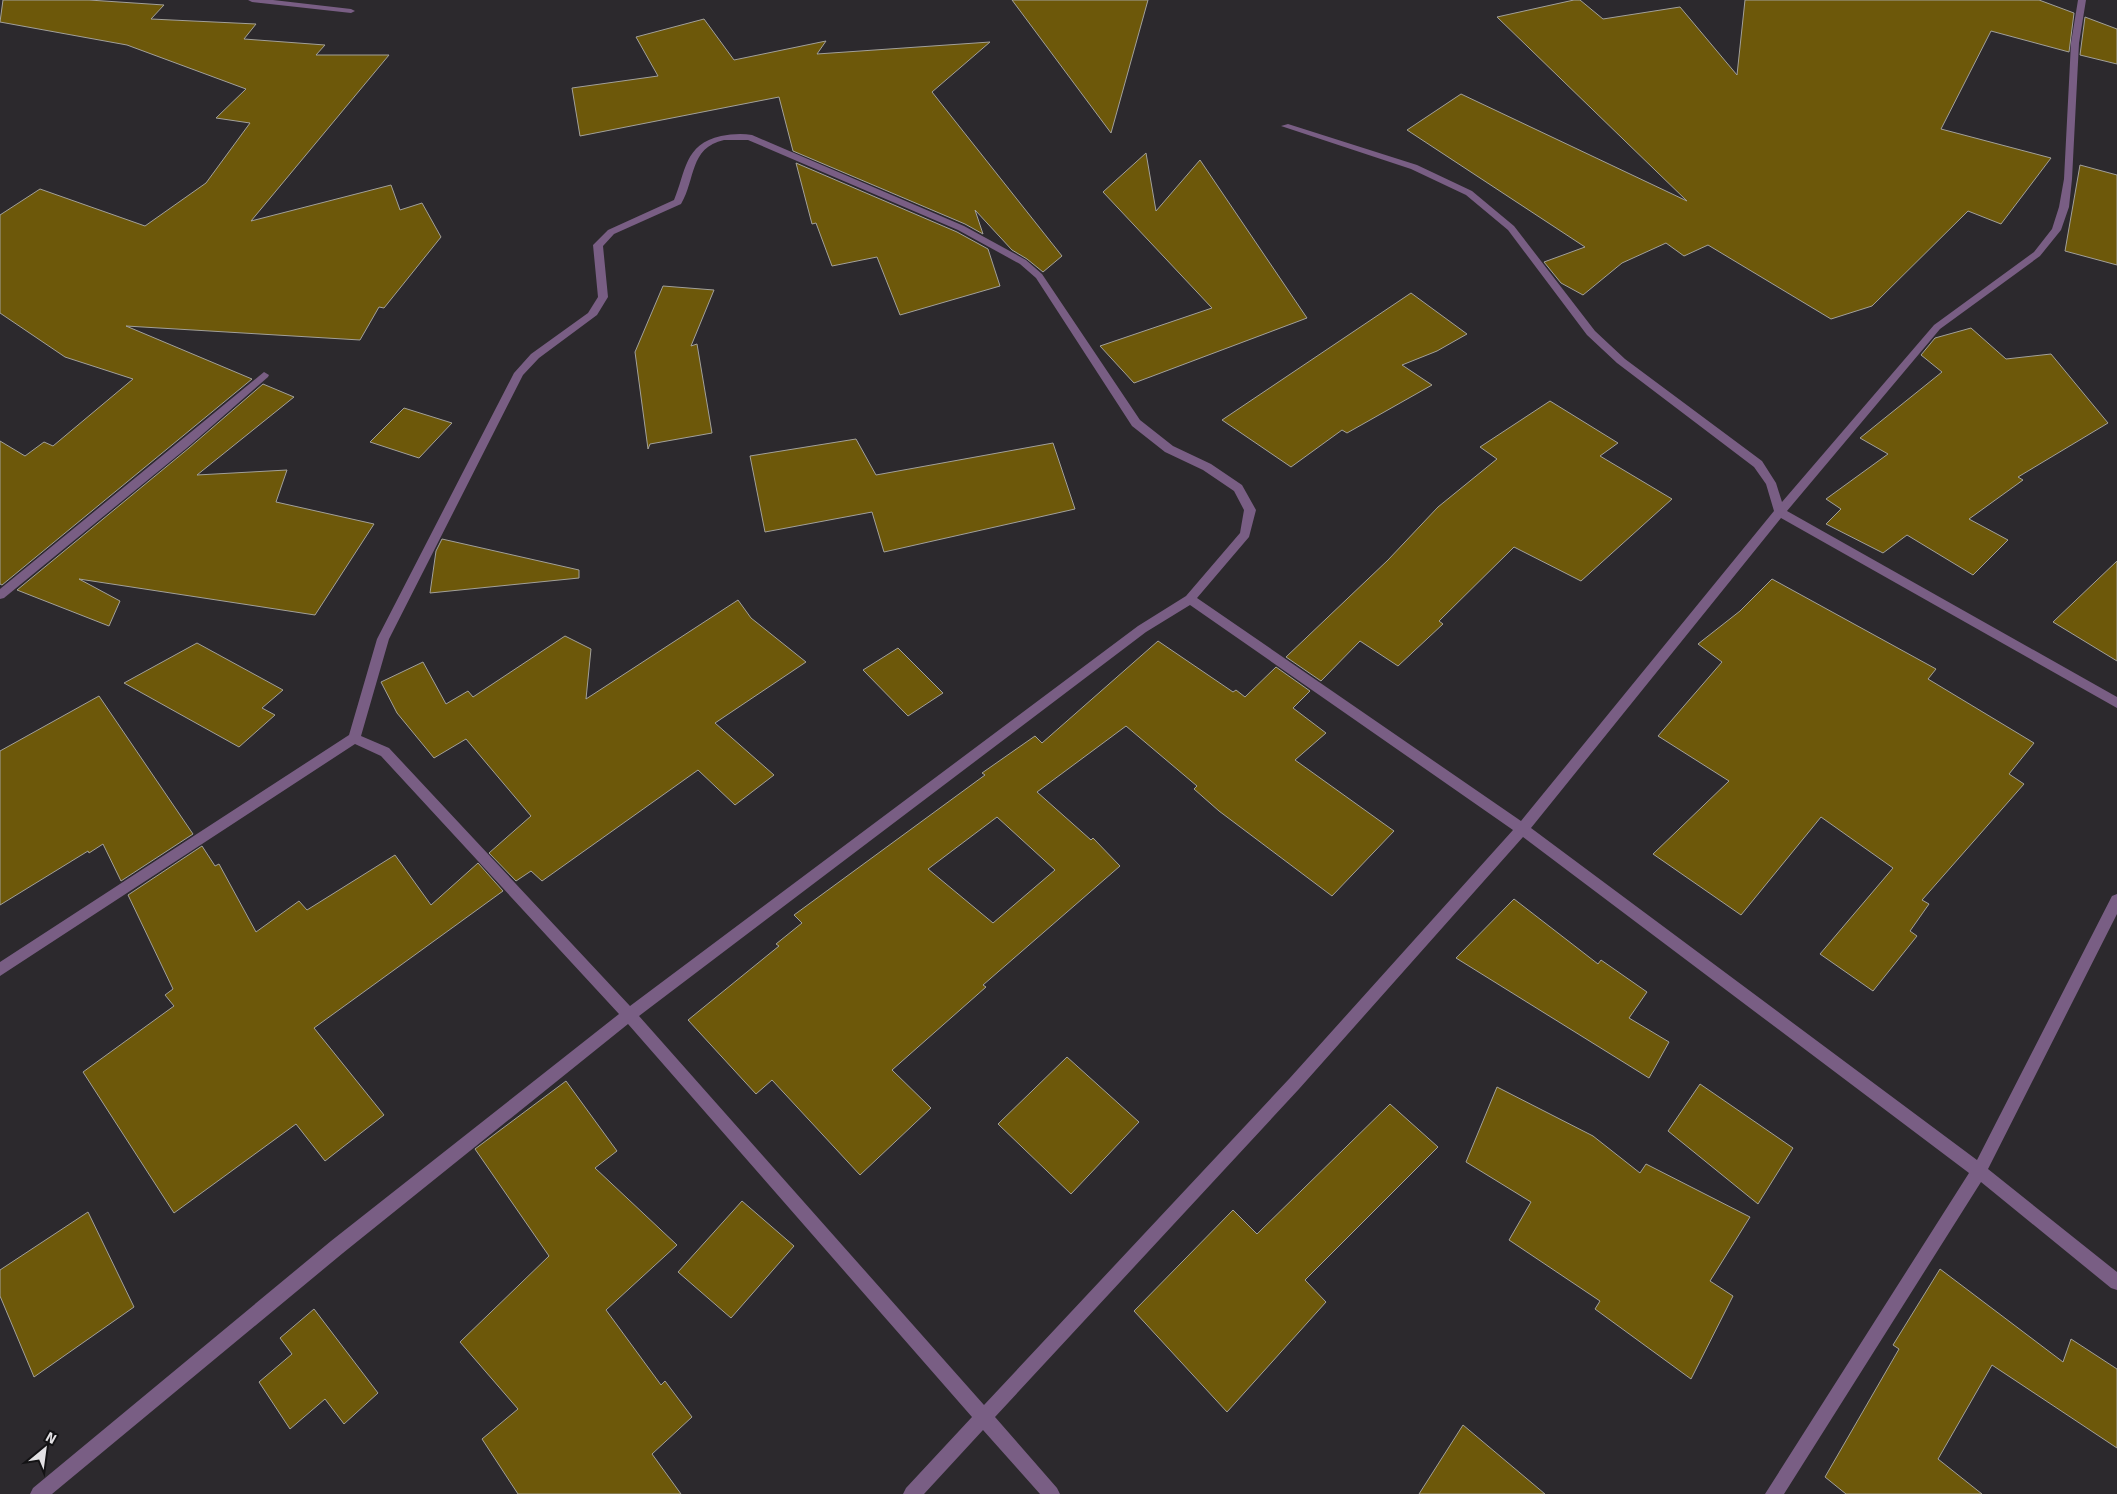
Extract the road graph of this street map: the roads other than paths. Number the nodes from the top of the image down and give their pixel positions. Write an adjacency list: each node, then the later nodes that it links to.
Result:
1 (252, 0): 3 (street)
2 (2082, 0): 6 (street)
3 (351, 11)
4 (1285, 126): 6 (street)
5 (264, 375): 7 (street)
6 (1780, 512): 9 (street); 11 (street)
7 (0, 595)
8 (1190, 600): 10 (street); 11 (street); 14 (street)
9 (2117, 703)
10 (354, 738): 13 (street); 14 (street)
11 (1522, 828): 15 (street); 17 (street)
12 (2117, 900): 15 (street)
13 (0, 970)
14 (629, 1015): 17 (street); 18 (street)
15 (1979, 1171): 16 (street); 21 (street)
16 (2117, 1282)
17 (982, 1417): 19 (street); 20 (street)
18 (39, 1494)
19 (912, 1494)
20 (1051, 1494)
21 (1774, 1494)

